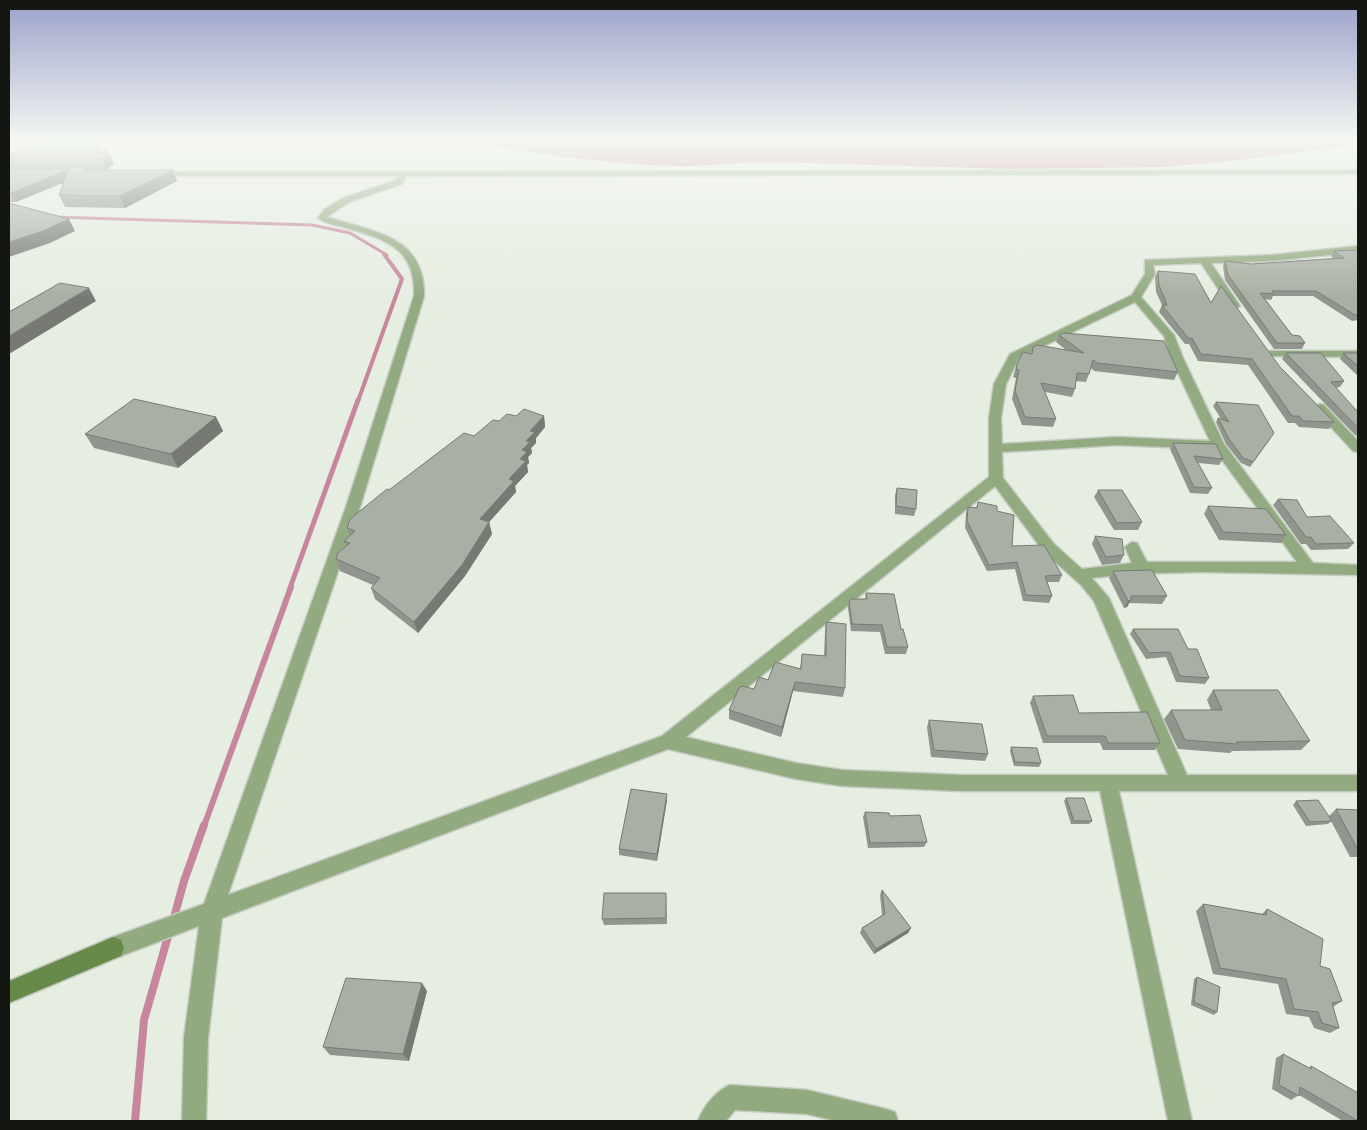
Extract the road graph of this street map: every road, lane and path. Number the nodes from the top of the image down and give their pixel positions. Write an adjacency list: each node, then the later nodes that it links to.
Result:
1 (370, 193): 24 (street)
2 (1358, 249): 3 (street)
3 (1341, 250): 4 (street); 5 (street)
4 (1204, 260): 6 (street); 7 (street)
5 (1358, 261)
6 (1136, 297): 11 (street); 12 (street)
7 (1244, 319)
8 (1358, 354): 9 (street)
9 (1270, 355)
10 (1313, 402): 13 (street)
11 (1218, 445): 12 (street); 16 (street)
12 (997, 448): 14 (street)
13 (1358, 448)
14 (996, 478): 19 (street); 20 (street)
15 (1132, 547): 17 (street)
16 (1308, 567): 17 (street); 18 (street)
17 (1142, 568): 19 (street)
18 (1358, 570)
19 (1080, 576): 21 (street)
20 (668, 741): 22 (street); 24 (street)
21 (1180, 781): 22 (street); 23 (street)
22 (1107, 782): 30 (street)
23 (1358, 783)
24 (212, 911): 25 (street); 27 (street)
25 (113, 948): 26 (street)
26 (9, 992)
27 (194, 1121)
28 (710, 1121): 29 (street)
29 (886, 1121)
30 (1180, 1121)

